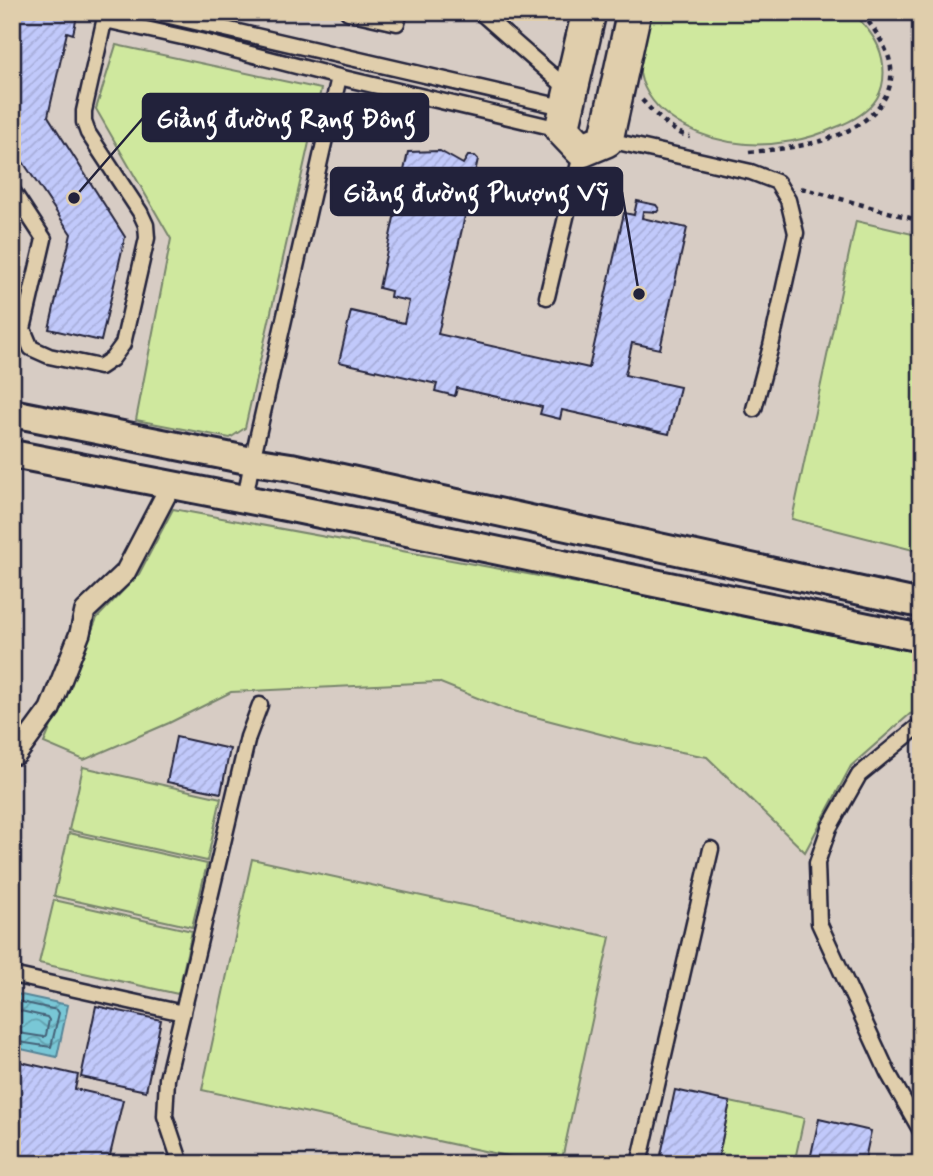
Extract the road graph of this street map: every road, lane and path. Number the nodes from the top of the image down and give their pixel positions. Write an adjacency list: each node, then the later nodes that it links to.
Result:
1 (152, 12): 9 (lane)
2 (348, 12): 3 (lane)
3 (400, 12)
4 (480, 12): 13 (lane)
5 (589, 12): 13 (street)
6 (634, 12): 13 (street)
7 (861, 12): 15 (path)
8 (106, 16): 10 (lane); 17 (lane)
9 (205, 18): 10 (lane); 13 (lane)
10 (200, 41): 11 (lane)
11 (340, 77): 13 (lane); 23 (lane)
12 (642, 100): 14 (path)
13 (578, 124): 16 (lane); 19 (lane)
14 (695, 139)
15 (747, 152)
16 (776, 182): 18 (path); 20 (lane)
17 (12, 190)
18 (921, 221)
19 (547, 297)
20 (754, 409)
21 (12, 413): 23 (street)
22 (12, 454): 25 (street)
23 (252, 461): 24 (street); 26 (lane)
24 (291, 467): 27 (street); 28 (street)
25 (171, 485): 26 (street); 32 (street)
26 (245, 499): 27 (street)
27 (286, 507): 29 (street)
28 (921, 604)
29 (921, 638)
30 (260, 705): 35 (lane)
31 (921, 724): 36 (lane)
32 (12, 752)
33 (711, 849): 38 (lane)
34 (12, 975): 35 (lane)
35 (183, 1013): 37 (lane)
36 (921, 1131)
37 (181, 1164)
38 (639, 1164)

